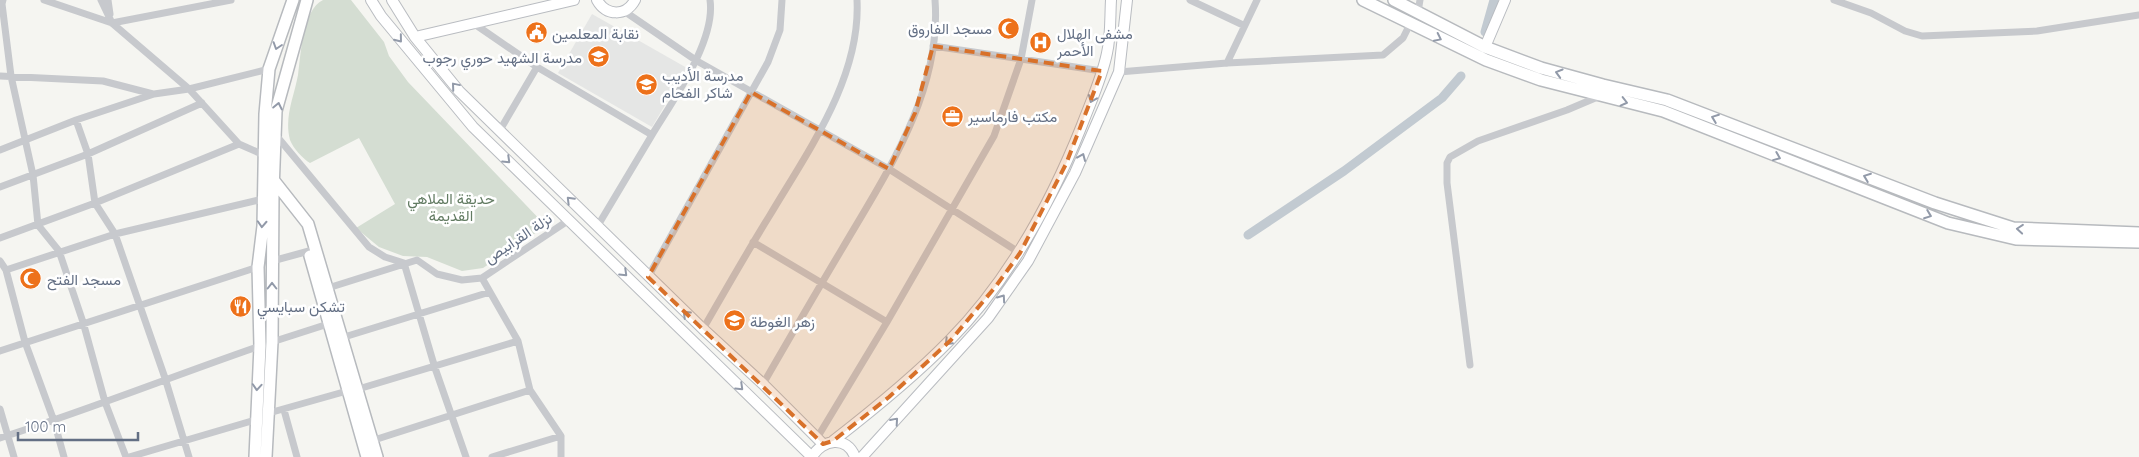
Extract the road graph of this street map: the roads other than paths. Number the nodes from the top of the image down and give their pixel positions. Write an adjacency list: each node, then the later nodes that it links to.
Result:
1 (3, 0): 45 (street)
2 (44, 0): 30 (street)
3 (101, 0): 30 (street)
4 (108, 0): 30 (street)
5 (232, 0): 30 (street)
6 (293, 0): 41 (main road, one-way to 41)
7 (307, 0): 54 (main road, one-way to 7)
8 (371, 0): 67 (main road, one-way to 67)
9 (392, 0): 34 (main road)
10 (574, 0): 31 (main road)
11 (597, 0): 27 (main road)
12 (635, 0): 27 (main road)
13 (710, 0): 38 (street)
14 (782, 0): 47 (street)
15 (857, 0): 53 (street)
16 (935, 0): 35 (street)
17 (1032, 0): 37 (street)
18 (1111, 0): 42 (main road)
19 (1127, 0): 43 (main road)
20 (1190, 0): 33 (street)
21 (1257, 0): 33 (street)
22 (1363, 0): 32 (main road)
23 (1394, 0): 28 (main road)
24 (1420, 0): 28 (street)
25 (1505, 0): 36 (main road)
26 (1834, 0): 29 (street)
27 (624, 11): 38 (street)
28 (1418, 12): 36 (main road)
29 (2139, 15)
30 (112, 23): 46 (street)
31 (473, 23): 34 (main road); 40 (street)
32 (1410, 24): 39 (street); 49 (main road, one-way to 49)
33 (1243, 25): 39 (street)
34 (415, 37): 52 (main road, one-way to 34)
35 (933, 46): 37 (street); 61 (street)
36 (1486, 47): 70 (main road, one-way to 36)
37 (1021, 59): 42 (street); 66 (street)
38 (697, 61): 47 (street); 55 (street)
39 (1227, 63): 43 (street)
40 (537, 66): 52 (street); 55 (street)
41 (269, 69): 46 (street); 60 (main road)
42 (1102, 71): 77 (main road, one-way to 77)
43 (1119, 72): 119 (main road, one-way to 43)
44 (0, 76): 45 (street)
45 (11, 76): 48 (street); 56 (street)
46 (189, 89): 48 (street); 50 (street)
47 (751, 92): 53 (street); 83 (street)
48 (154, 94): 51 (street)
49 (1601, 96): 74 (main road, one-way to 74); 100 (street)
50 (202, 103): 57 (street); 59 (street)
51 (76, 120): 56 (street); 59 (street)
52 (500, 130): 69 (main road, one-way to 52)
53 (820, 131): 61 (street); 73 (street)
54 (275, 134): 63 (main road); 80 (street)
55 (652, 135): 69 (street)
56 (24, 141): 58 (street); 62 (street)
57 (239, 144): 60 (street); 65 (street)
58 (0, 150)
59 (88, 154): 62 (street); 65 (street)
60 (264, 155): 63 (main road)
61 (889, 169): 66 (street); 85 (street)
62 (33, 175): 64 (street); 68 (street)
63 (268, 185): 71 (street); 76 (main road); 79 (main road); 81 (main road, one-way to 81); 86 (main road)
64 (0, 187)
65 (94, 203): 68 (street); 71 (street)
66 (950, 210): 77 (street); 91 (street)
67 (570, 220): 84 (street, نزلة القرابيص); 118 (main road, one-way to 118)
68 (38, 225): 72 (street); 75 (street)
69 (598, 227): 83 (main road)
70 (2139, 233)
71 (116, 234): 75 (street); 88 (street)
72 (0, 238)
73 (753, 242): 85 (street); 93 (street)
74 (2139, 242)
75 (59, 251): 82 (street); 90 (street)
76 (309, 251): 79 (street); 92 (main road)
77 (1020, 253): 117 (main road, one-way to 117)
78 (0, 261): 82 (street)
79 (272, 261): 97 (main road, one-way to 79)
80 (404, 262): 84 (street); 86 (street); 89 (street)
81 (258, 267): 88 (street); 98 (main road)
82 (6, 270): 96 (street)
83 (648, 277): 93 (main road, one-way to 83)
84 (482, 278): 87 (street)
85 (822, 283): 91 (street); 103 (street)
86 (328, 288): 94 (main road)
87 (490, 292): 89 (street); 95 (street)
88 (140, 304): 90 (street); 102 (street)
89 (420, 315): 94 (street); 101 (street)
90 (83, 322): 96 (street); 106 (street)
91 (887, 322): 117 (street)
92 (328, 324): 97 (street); 105 (main road)
93 (703, 330): 103 (main road)
94 (341, 338): 105 (main road)
95 (518, 341): 101 (street); 104 (street)
96 (25, 342): 99 (street); 112 (street)
97 (272, 342): 109 (main road)
98 (260, 346): 102 (street); 111 (main road, one-way to 111)
99 (0, 351)
100 (1470, 365)
101 (435, 368): 105 (street); 110 (street)
102 (165, 378): 106 (street); 115 (street)
103 (763, 384): 117 (main road)
104 (530, 390): 110 (street); 113 (street)
105 (351, 391): 108 (street); 116 (main road); 127 (main road)
106 (105, 402): 112 (street); 122 (street)
107 (0, 409): 114 (street)
108 (284, 410): 109 (street); 126 (street)
109 (269, 413): 125 (main road)
110 (452, 416): 116 (street); 129 (street)
111 (255, 420): 115 (street); 124 (main road)
112 (54, 421): 114 (street); 121 (street)
113 (561, 436): 130 (street); 131 (street)
114 (4, 437): 120 (street)
115 (183, 441): 122 (street); 123 (street)
116 (371, 441): 128 (main road)
117 (824, 441): 133 (main road); 134 (main road)
118 (798, 444): 132 (main road); 133 (main road)
119 (872, 452): 135 (main road)
120 (14, 457)
121 (64, 457)
122 (127, 457)
123 (189, 457)
124 (255, 457)
125 (266, 457)
126 (297, 457)
127 (366, 457)
128 (377, 457)
129 (466, 457)
130 (492, 457)
131 (561, 457)
132 (801, 457)
133 (812, 457)
134 (855, 457)
135 (862, 457)

